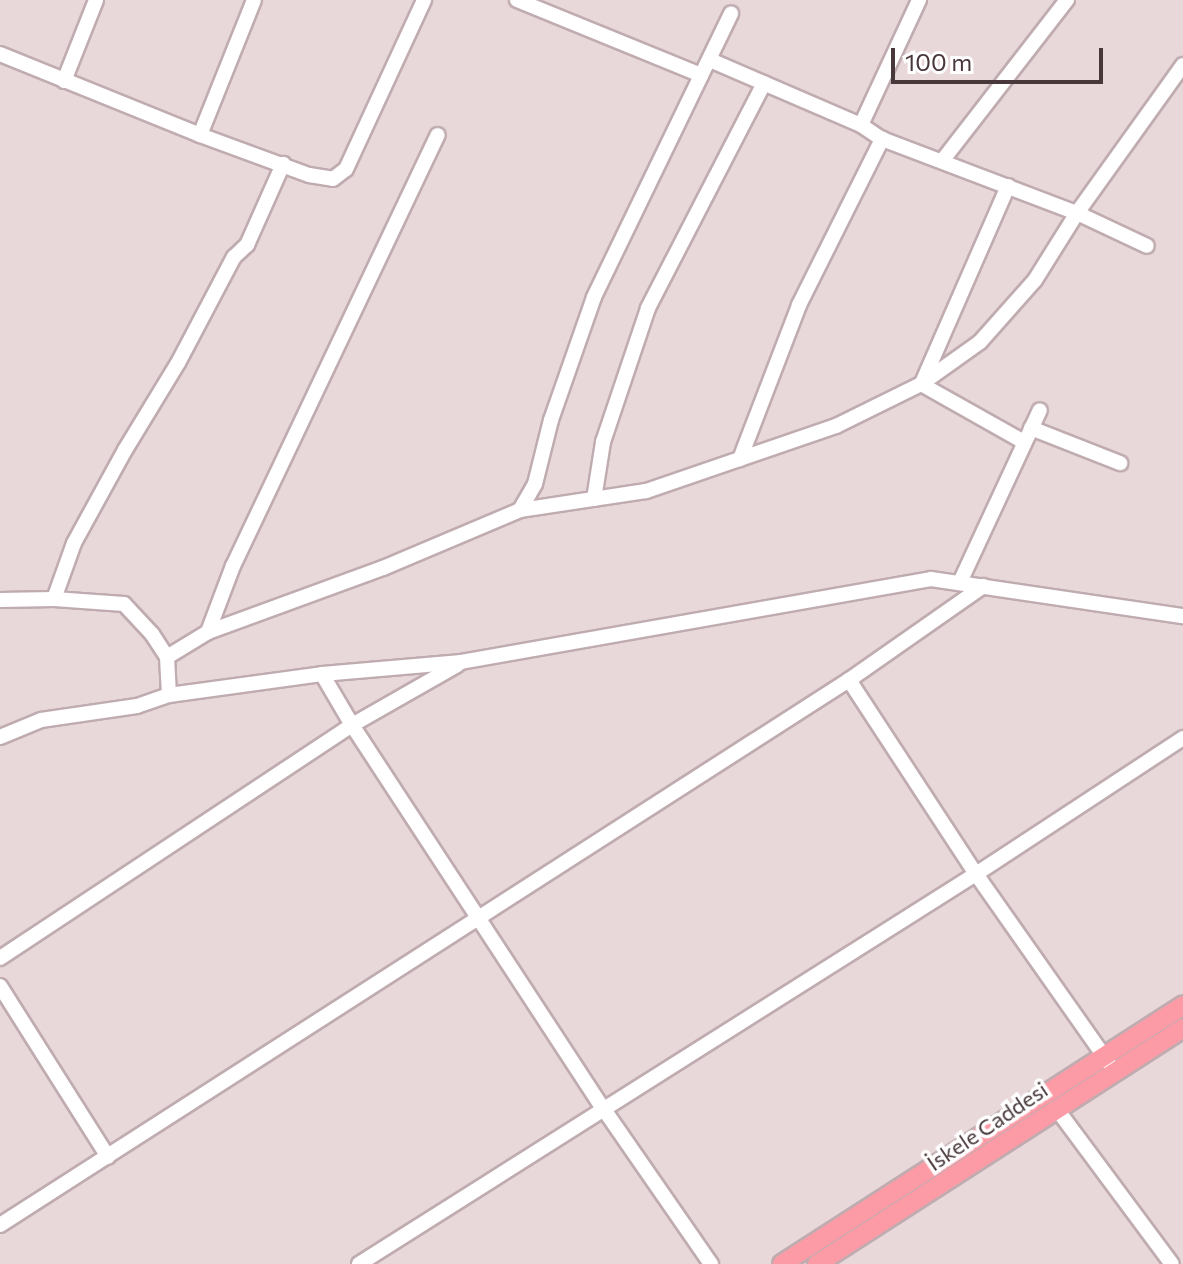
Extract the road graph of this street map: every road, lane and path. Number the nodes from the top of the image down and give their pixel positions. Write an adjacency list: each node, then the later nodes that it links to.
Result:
1 (96, 0): 12 (street)
2 (254, 0): 15 (street)
3 (424, 0): 19 (street)
4 (517, 0): 11 (street)
5 (919, 0): 14 (street)
6 (1067, 0): 18 (street)
7 (731, 13): 9 (street)
8 (0, 54): 12 (street)
9 (710, 60): 11 (street); 13 (street)
10 (1183, 65): 21 (street)
11 (701, 75): 29 (street)
12 (64, 81): 15 (street)
13 (764, 83): 14 (street); 28 (street)
14 (861, 125): 17 (street)
15 (200, 135): 19 (street)
16 (438, 135): 35 (street)
17 (882, 139): 18 (street); 26 (street)
18 (942, 161): 20 (street)
19 (283, 164): 32 (street)
20 (1008, 186): 21 (street); 23 (street)
21 (1077, 213): 22 (street); 23 (street)
22 (1147, 246)
23 (921, 384): 25 (street); 26 (street)
24 (1040, 410): 25 (street)
25 (1028, 435): 27 (street); 30 (street)
26 (740, 459): 28 (street)
27 (1120, 463)
28 (594, 499): 29 (street)
29 (520, 510): 35 (street)
30 (961, 580): 31 (street); 37 (street)
31 (983, 586): 34 (street); 39 (street)
32 (54, 599): 33 (street); 36 (street)
33 (0, 600)
34 (1183, 616)
35 (208, 632): 36 (street)
36 (167, 657): 40 (street)
37 (461, 662): 38 (street); 41 (street)
38 (322, 674): 40 (street); 41 (street)
39 (849, 680): 44 (street); 45 (street)
40 (169, 695): 42 (street)
41 (352, 725): 45 (street); 46 (street)
42 (0, 737)
43 (1183, 738): 44 (street)
44 (976, 874): 50 (street); 51 (street)
45 (477, 917): 51 (street); 53 (street)
46 (0, 958)
47 (0, 986): 53 (street)
48 (1183, 1006): 50 (main road)
49 (1183, 1028): 50 (main road, İskele Caddesi)
50 (1110, 1063): 52 (main road, İskele Caddesi); 57 (main road)
51 (603, 1108): 55 (street); 56 (street)
52 (1056, 1108): 58 (main road, İskele Caddesi); 59 (street)
53 (108, 1157): 54 (street)
54 (0, 1225)
55 (359, 1264)
56 (711, 1264)
57 (782, 1264)
58 (817, 1264)
59 (1172, 1264)

